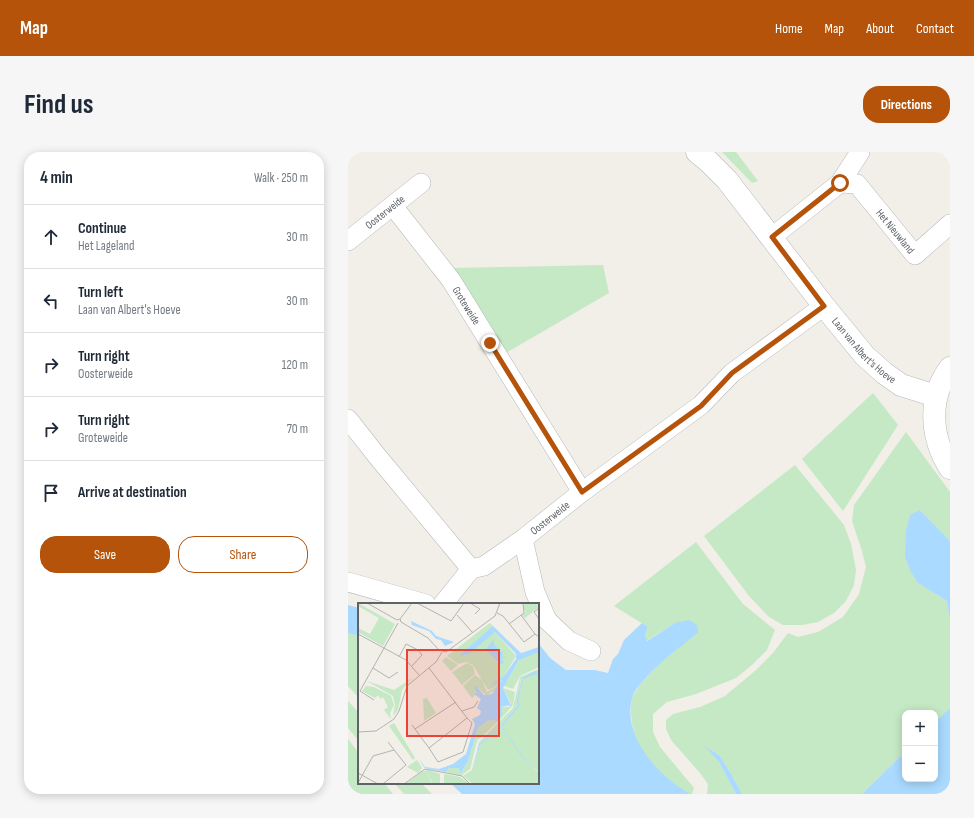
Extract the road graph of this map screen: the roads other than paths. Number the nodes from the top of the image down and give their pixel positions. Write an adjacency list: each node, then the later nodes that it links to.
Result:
1 (697, 152): 7 (street, Laan van Albert's Hoeve)
2 (860, 152): 4 (street)
3 (422, 183): 5 (street, Oosterweide)
4 (840, 183): 6 (street, Het Nieuwland); 7 (street)
5 (393, 206): 8 (street, Oosterweide); 14 (street, Groteweide)
6 (950, 224)
7 (772, 237): 9 (street, Laan van Albert's Hoeve)
8 (348, 241)
9 (824, 306): 11 (street, Laan van Albert's Hoeve); 14 (street, Oosterweide)
10 (950, 368): 11 (street)
11 (936, 396): 13 (street)
12 (348, 419): 16 (street)
13 (950, 468)
14 (582, 492): 15 (street, Oosterweide)
15 (523, 539): 16 (street, Oosterweide); 20 (street, Oosterweide)
16 (471, 569): 19 (street)
17 (348, 582): 18 (street)
18 (422, 603)
19 (443, 603)
20 (591, 651)

